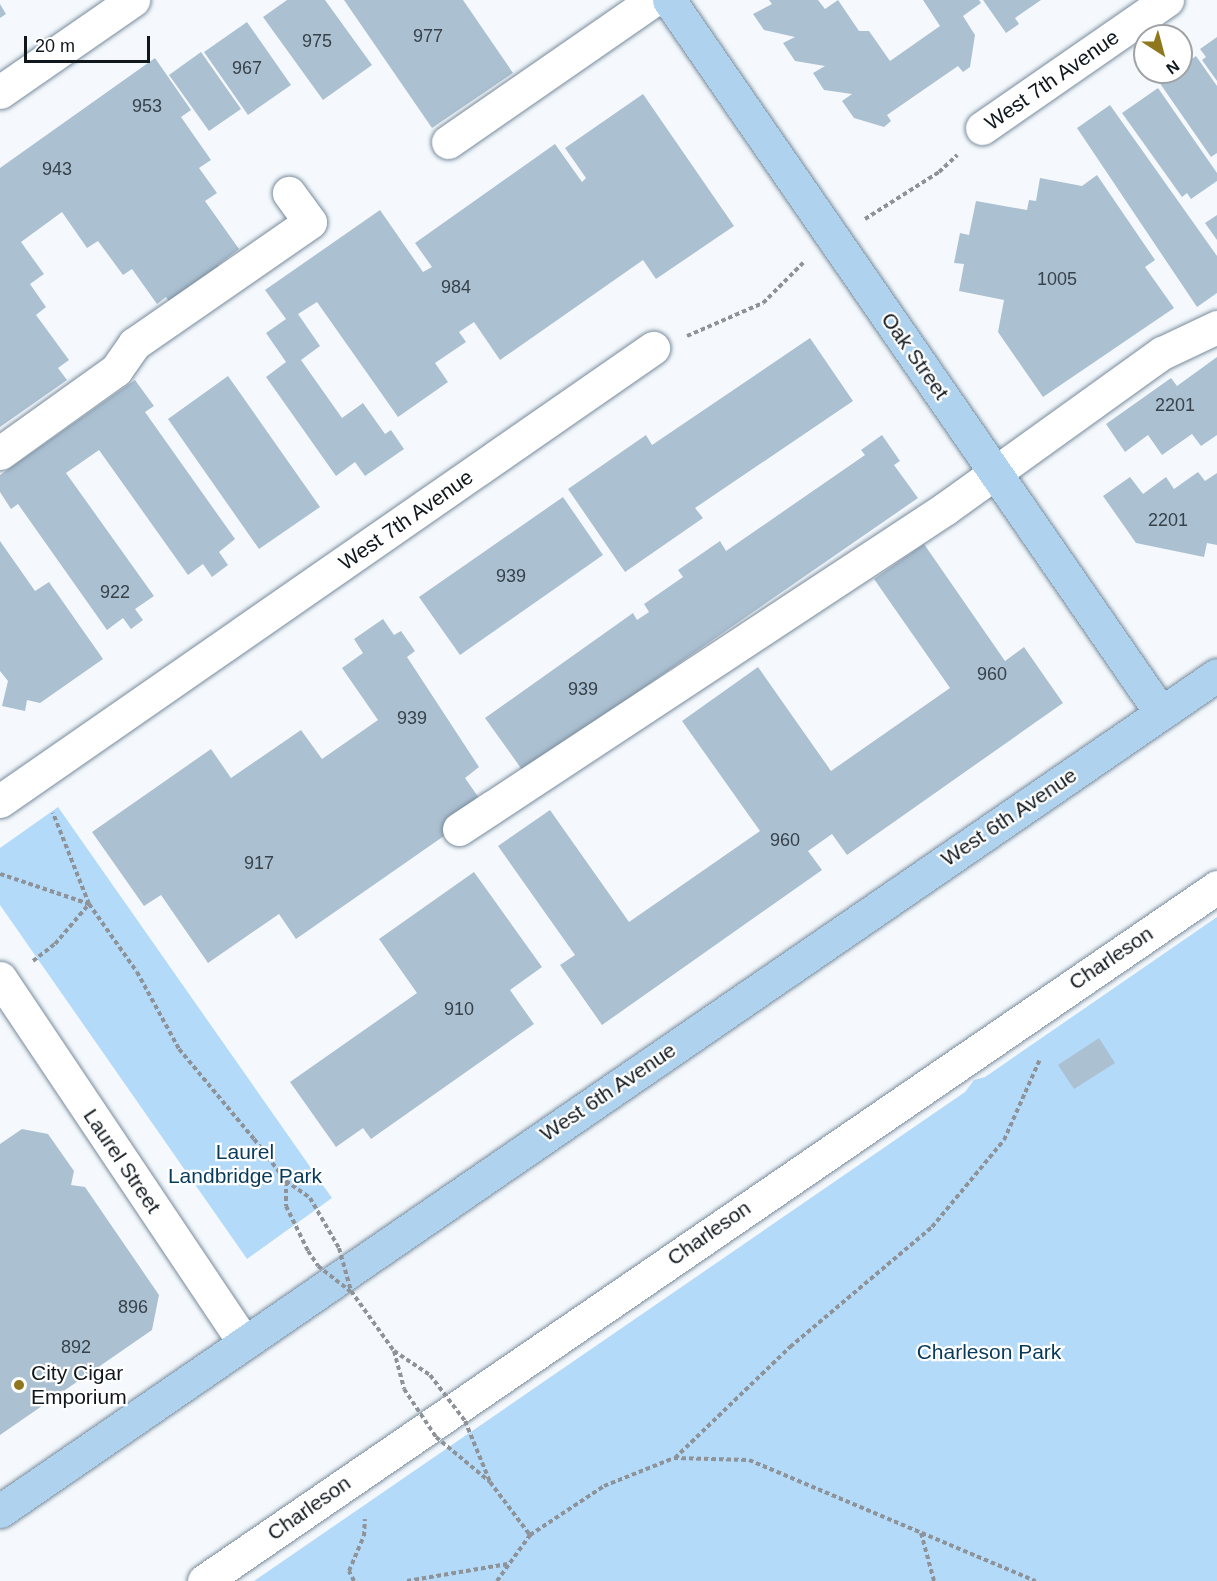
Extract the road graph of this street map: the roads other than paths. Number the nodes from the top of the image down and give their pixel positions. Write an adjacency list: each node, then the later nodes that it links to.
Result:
1 (133, 0): 5 (street)
2 (653, 0): 7 (street)
3 (669, 0): 12 (main road, Oak Street)
4 (1167, 0): 6 (street, West 7th Avenue)
5 (0, 92)
6 (982, 128)
7 (448, 142)
8 (289, 193): 11 (street)
9 (1217, 327): 12 (street)
10 (653, 348): 15 (street, West 7th Avenue)
11 (0, 453)
12 (997, 472): 14 (main road, Oak Street); 16 (street)
13 (1217, 675): 14 (main road, West 6th Avenue)
14 (1161, 713): 19 (main road, West 6th Avenue)
15 (0, 801)
16 (459, 829)
17 (1217, 887): 21 (street, Charleson)
18 (0, 978): 19 (street, Laurel Street)
19 (244, 1342): 20 (main road, West 6th Avenue)
20 (0, 1511)
21 (204, 1581)

